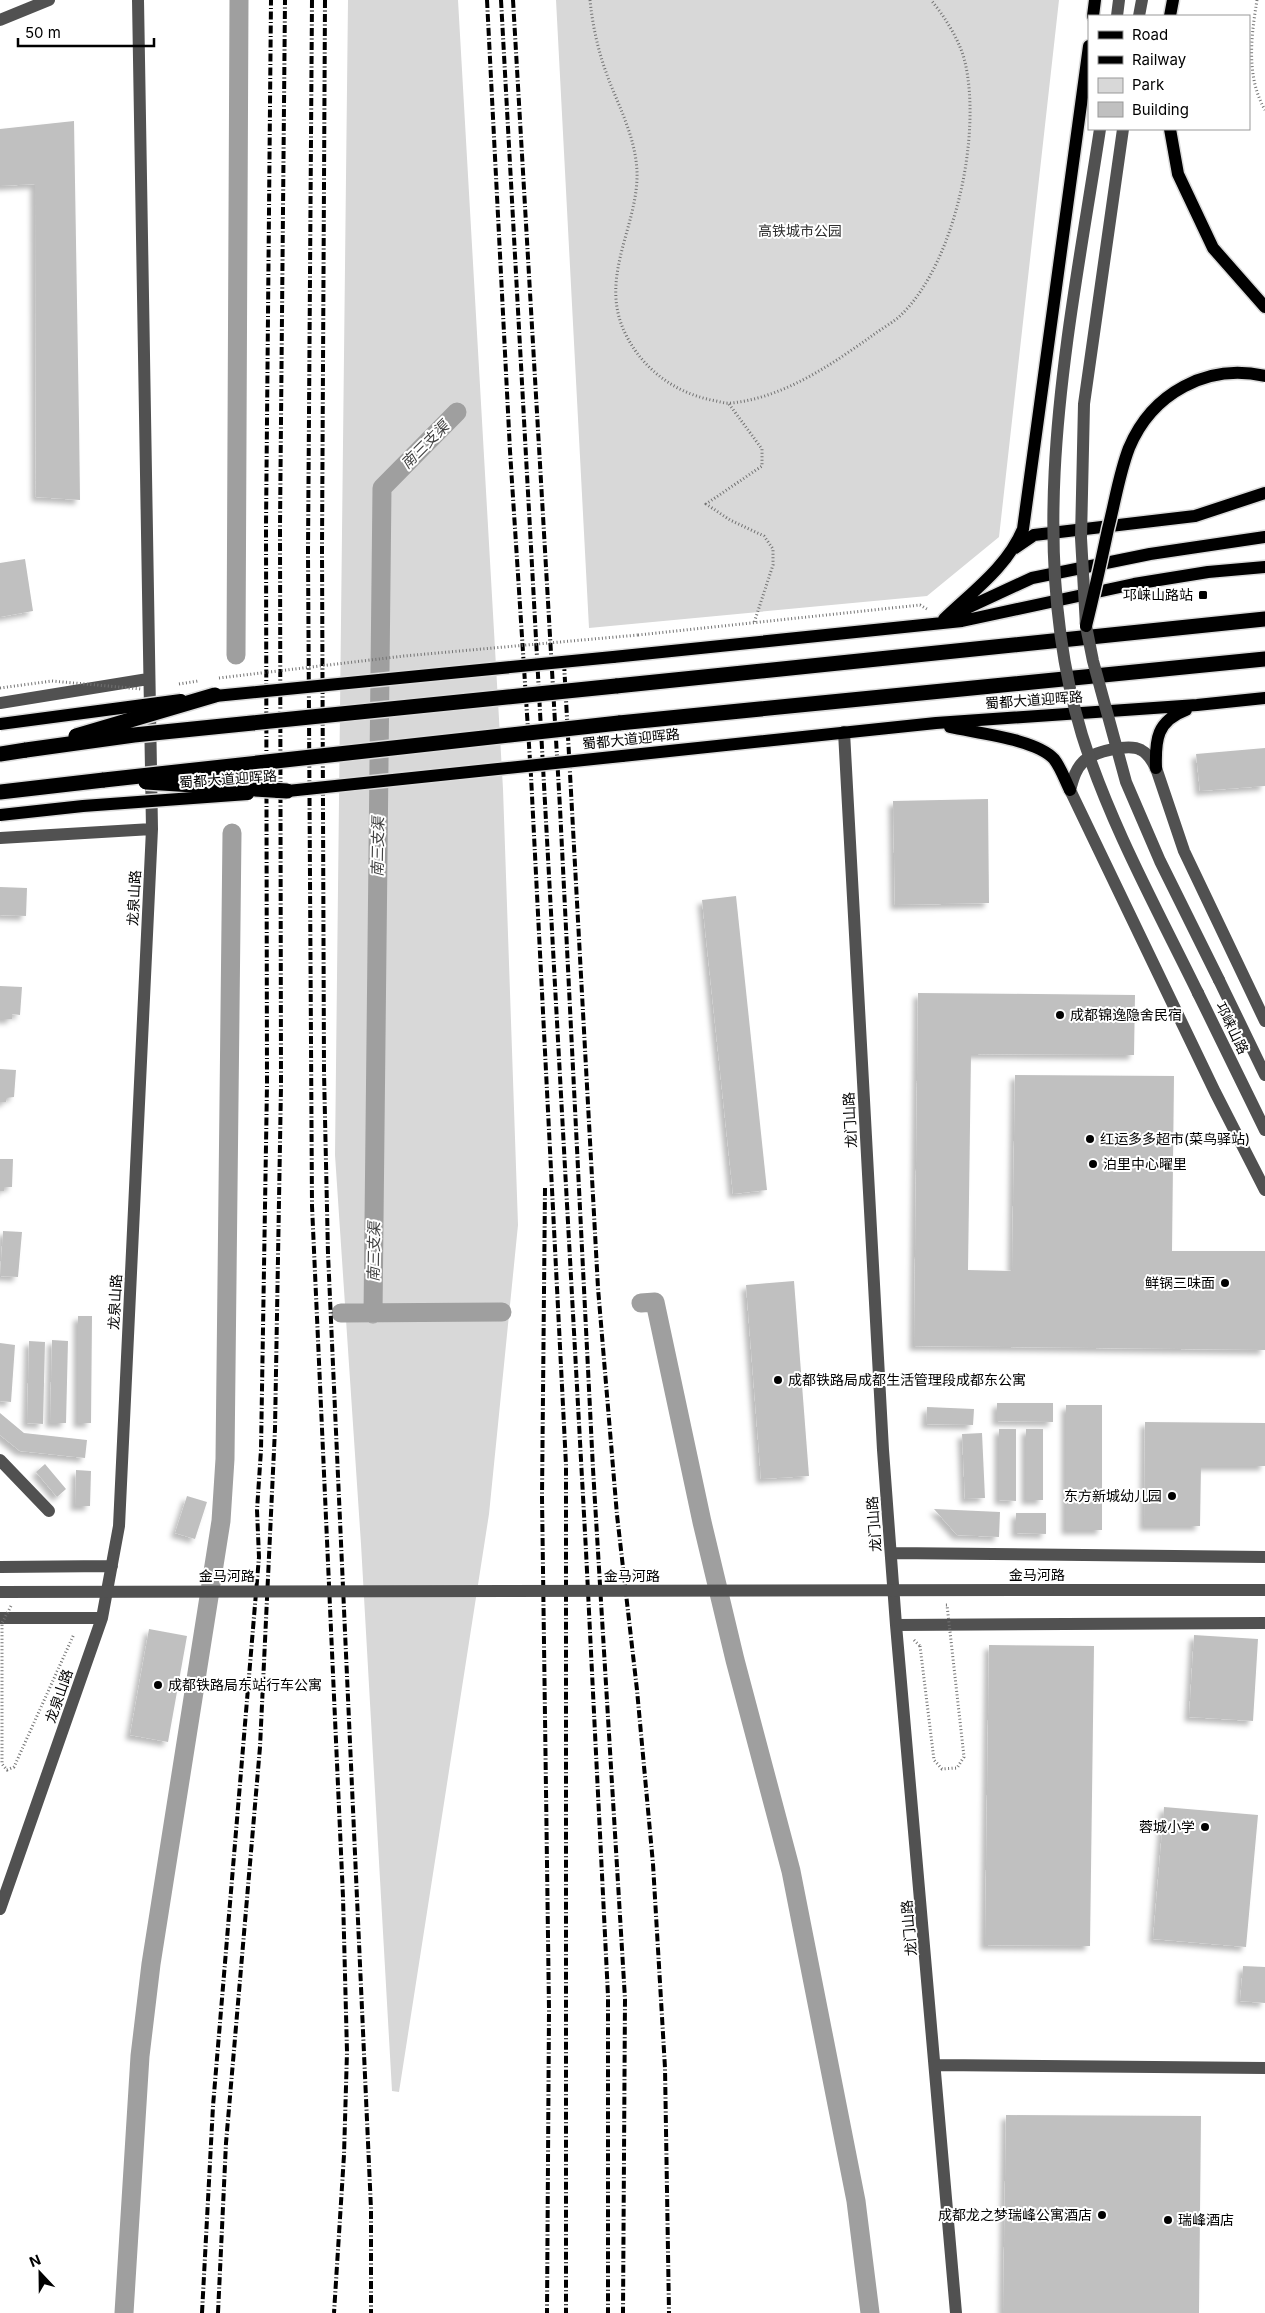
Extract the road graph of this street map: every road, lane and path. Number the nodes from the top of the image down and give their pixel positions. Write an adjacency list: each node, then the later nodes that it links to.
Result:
1 (49, 0): 14 (street)
2 (138, 0): 37 (street, 龙泉山路)
3 (590, 0): 22 (path)
4 (931, 0): 22 (path)
5 (1095, 0): 10 (main road)
6 (1119, 0): 11 (street)
7 (1142, 0): 12 (street)
8 (1172, 0): 13 (main road)
9 (1257, 0): 16 (path)
10 (1093, 15)
11 (1117, 15)
12 (1139, 15)
13 (1170, 15)
14 (0, 20)
15 (1088, 53): 25 (main road)
16 (1265, 110)
17 (1100, 130): 62 (street, 邛崃山路, bridge)
18 (1123, 130): 32 (street, 邛崃山路, bridge)
19 (1170, 130): 20 (main road)
20 (1265, 307)
21 (1265, 376): 32 (main road, bridge)
22 (729, 404): 31 (path)
23 (1265, 493): 25 (main road)
24 (1265, 537): 28 (main road)
25 (1015, 548): 28 (main road)
26 (1265, 567): 33 (main road)
27 (1265, 615): 30 (street)
28 (944, 619): 31 (path); 33 (main road)
29 (1265, 619): 30 (highway)
30 (1236, 622): 48 (highway, bridge)
31 (754, 623): 35 (path, bridge)
32 (1086, 626): 61 (street, 邛崃山路, bridge)
33 (842, 635): 40 (main road, bridge)
34 (1265, 659): 51 (highway, 蜀都大道迎晖路, bridge)
35 (214, 679)
36 (205, 680): 38 (path, bridge)
37 (145, 684): 39 (path, bridge); 42 (street); 58 (street, 龙泉山路)
38 (178, 684)
39 (0, 688)
40 (215, 695): 44 (main road, bridge); 48 (highway, bridge)
41 (1265, 698): 43 (main road, 蜀都大道迎晖路)
42 (0, 703)
43 (1197, 705): 45 (main road, 蜀都大道迎晖路); 50 (main road)
44 (0, 724)
45 (936, 724): 46 (main road, 蜀都大道迎晖路); 53 (main road)
46 (844, 732): 54 (main road, 蜀都大道迎晖路, bridge); 66 (street, 龙门山路)
47 (0, 750): 48 (highway)
48 (26, 750): 49 (highway)
49 (0, 754)
50 (1156, 768): 53 (street); 60 (street)
51 (104, 780): 52 (highway, 蜀都大道迎晖路); 54 (highway, bridge)
52 (31, 787): 55 (highway); 56 (highway)
53 (1070, 790): 63 (street)
54 (287, 791): 57 (main road, 蜀都大道迎晖路, bridge)
55 (0, 792)
56 (0, 796)
57 (0, 815)
58 (152, 829): 59 (street); 68 (street, 龙泉山路)
59 (0, 838)
60 (1265, 1021)
61 (1265, 1075)
62 (1265, 1130)
63 (1265, 1190)
64 (0, 1460): 65 (street)
65 (49, 1510)
66 (891, 1553): 67 (street); 77 (street, 龙门山路)
67 (1265, 1557)
68 (112, 1566): 69 (street); 75 (street, 龙泉山路)
69 (0, 1567)
70 (1265, 1590): 71 (street, 金马河路, bridge)
71 (0, 1592)
72 (18, 1604): 78 (path, bridge)
73 (937, 1605): 79 (path, bridge)
74 (0, 1618): 75 (street)
75 (102, 1618): 80 (street, 龙泉山路)
76 (1265, 1623): 77 (street)
77 (896, 1625): 81 (street, 龙门山路)
78 (74, 1634)
79 (920, 1646)
80 (0, 1908)
81 (936, 2065): 82 (street); 83 (street, 龙门山路)
82 (1265, 2068)
83 (956, 2313)

